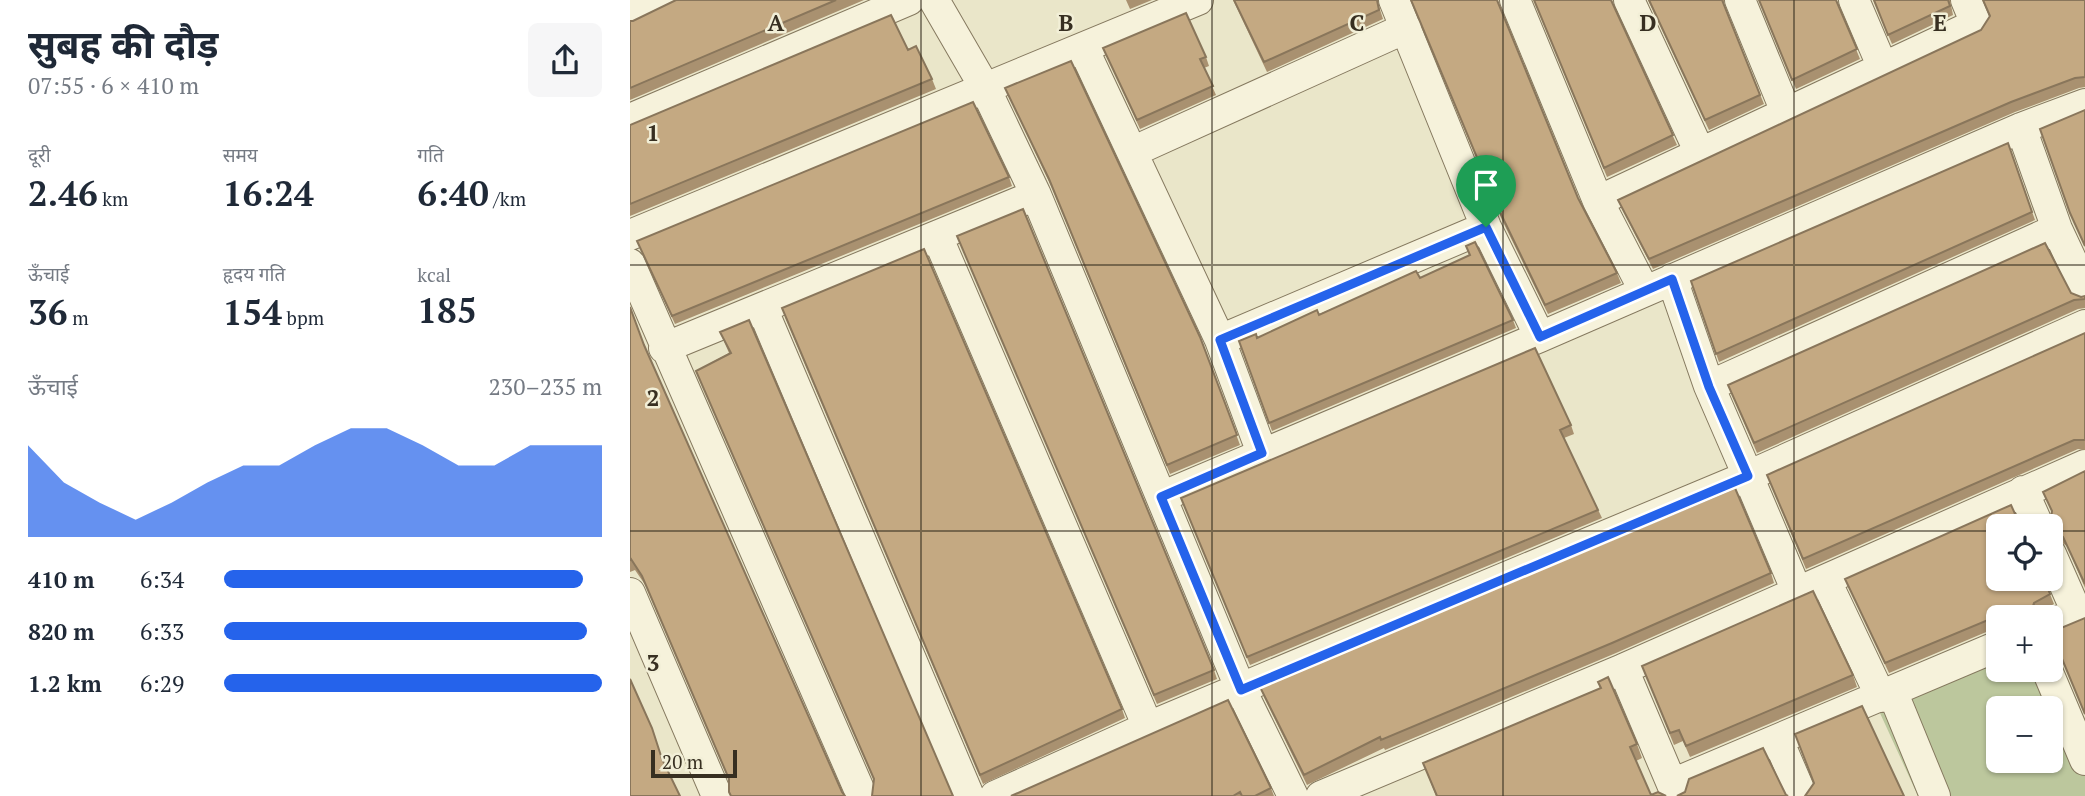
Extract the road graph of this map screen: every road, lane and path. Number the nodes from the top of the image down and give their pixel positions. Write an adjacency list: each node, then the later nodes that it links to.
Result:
1 (666, 0): 11 (street)
2 (909, 0): 18 (street)
3 (934, 0): 15 (street)
4 (1198, 0): 13 (street)
5 (1394, 0): 12 (street)
6 (1515, 0): 23 (street)
7 (1629, 0): 21 (street)
8 (1740, 0): 17 (street)
9 (1854, 0): 14 (street)
10 (1966, 0): 14 (street)
11 (630, 15)
12 (1406, 28): 20 (street); 24 (street)
13 (1084, 50): 15 (street); 20 (street)
14 (1883, 68): 17 (street)
15 (985, 88): 22 (street); 26 (street)
16 (2085, 104): 19 (street)
17 (1786, 112): 21 (street)
18 (630, 119)
19 (2021, 128): 25 (street); 29 (street)
20 (1132, 152): 35 (street)
21 (1700, 153): 23 (street)
22 (1036, 195): 27 (street); 42 (street)
23 (1598, 201): 31 (street)
24 (1486, 227): 34 (street); 35 (street)
25 (2057, 229): 30 (street); 37 (street)
26 (630, 235)
27 (937, 236): 32 (street); 54 (street)
28 (630, 264): 36 (street)
29 (1672, 279): 31 (street); 37 (street)
30 (2085, 289)
31 (1644, 290): 34 (street)
32 (761, 308): 36 (street); 60 (street)
33 (2085, 325): 40 (street)
34 (1540, 337): 38 (street)
35 (1220, 340): 38 (street)
36 (664, 348): 59 (street)
37 (1709, 387): 40 (street)
38 (1262, 453): 42 (street)
39 (2085, 465): 41 (street)
40 (1748, 476): 47 (street); 52 (street)
41 (2023, 491): 43 (street); 44 (street)
42 (1161, 497): 52 (street)
43 (2033, 514)
44 (1826, 581): 47 (street); 53 (street)
45 (2063, 591): 48 (street)
46 (630, 593): 58 (street)
47 (1798, 594): 50 (street)
48 (2071, 615)
49 (1986, 651): 53 (street)
50 (1623, 669): 57 (street); 63 (street)
51 (2052, 682): 56 (street)
52 (1241, 690): 54 (street); 62 (street)
53 (1886, 694): 55 (street); 65 (street)
54 (1148, 727): 61 (street)
55 (1778, 740): 57 (street); 64 (street)
56 (2085, 760)
57 (1675, 790)
58 (717, 796)
59 (862, 796)
60 (970, 796)
61 (995, 796)
62 (1293, 796)
63 (1321, 796)
64 (1802, 796)
65 (1935, 796)

